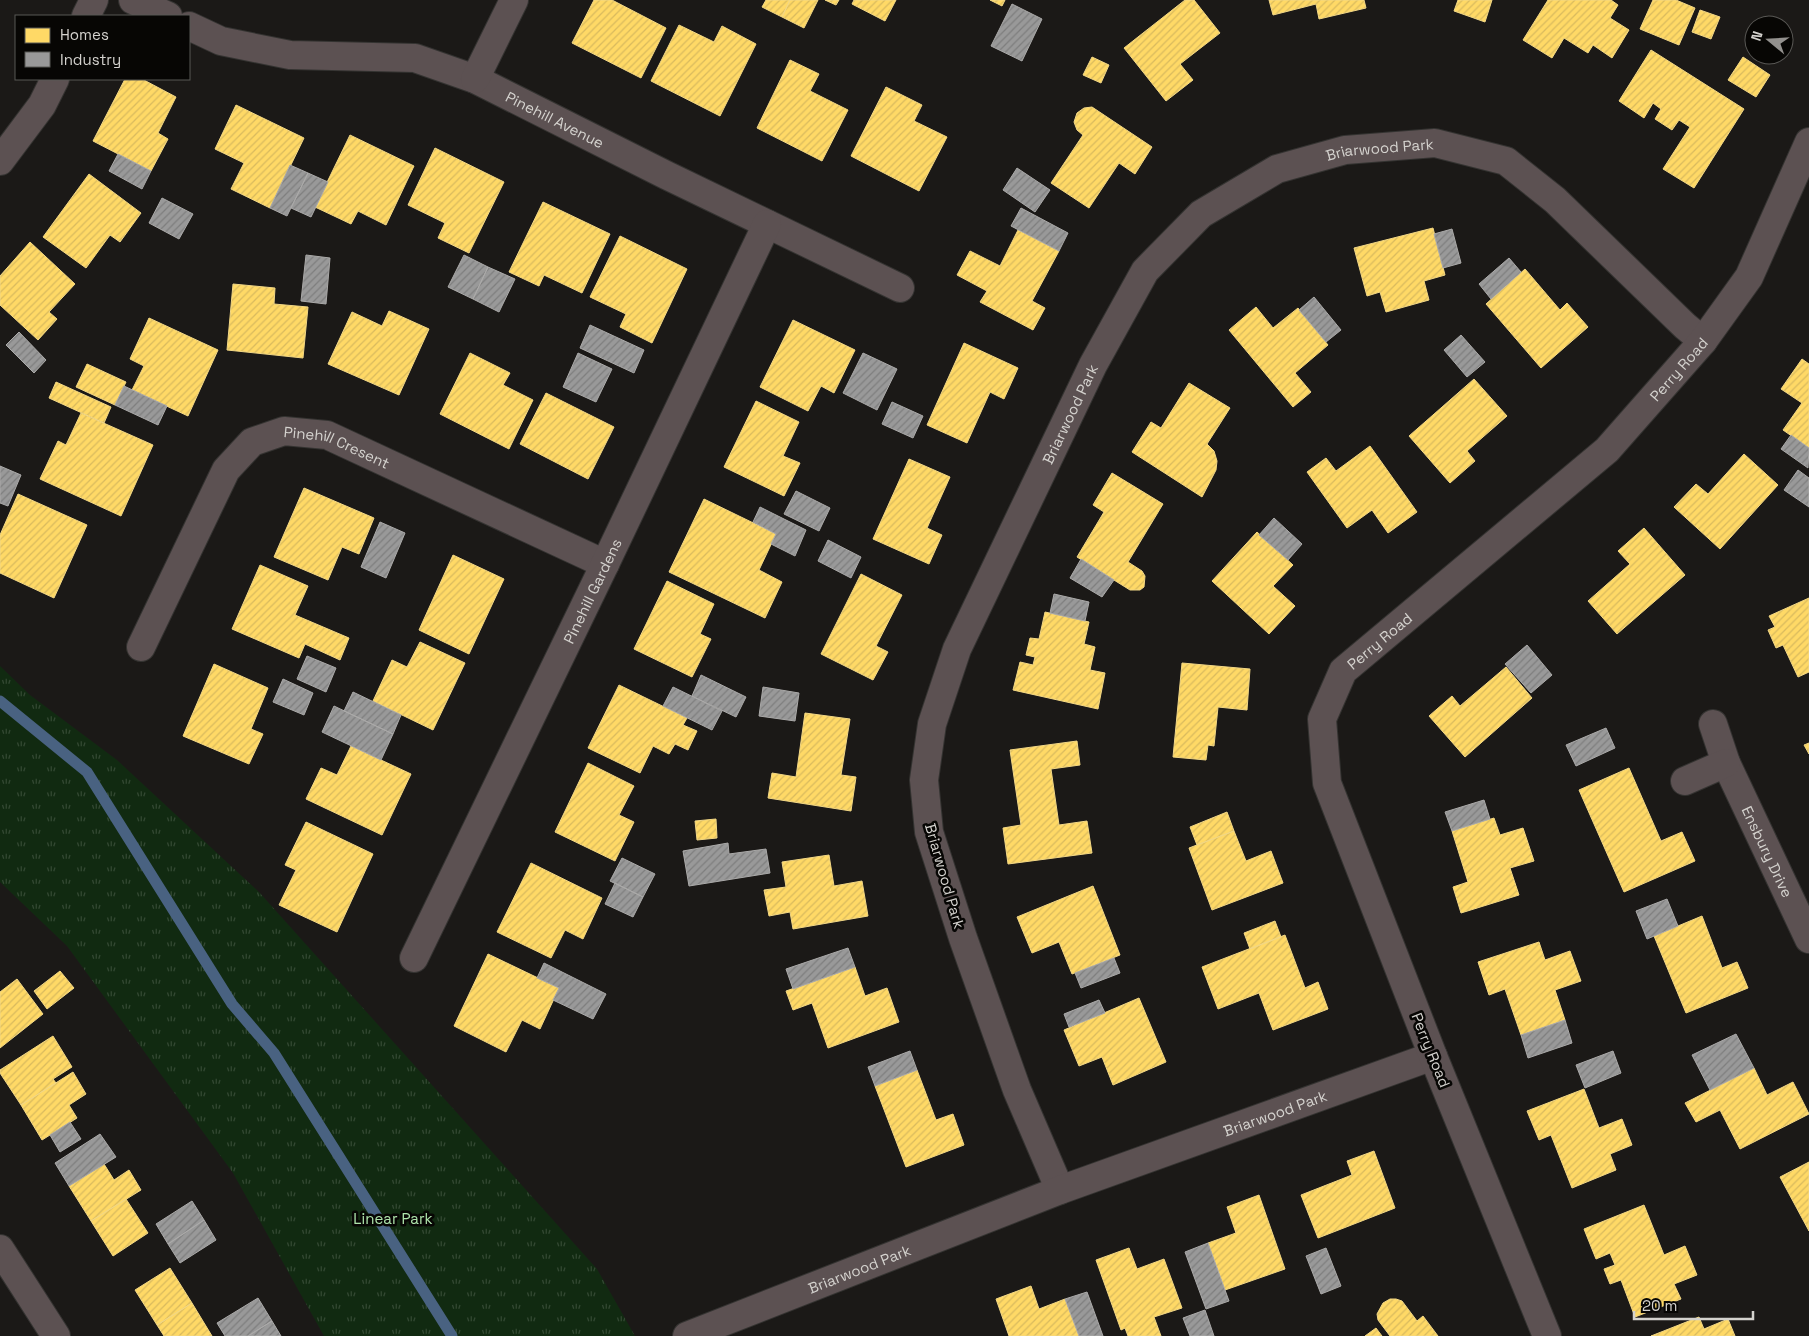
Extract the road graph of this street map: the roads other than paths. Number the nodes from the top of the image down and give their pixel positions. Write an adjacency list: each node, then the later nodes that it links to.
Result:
1 (94, 0): 4 (street)
2 (133, 0): 5 (street)
3 (514, 0): 7 (street)
4 (86, 15)
5 (166, 15)
6 (190, 26): 7 (street, Pinehill Avenue)
7 (475, 79): 11 (street, Pinehill Avenue)
8 (54, 80): 10 (street)
9 (1807, 153): 13 (street, Perry Road)
10 (0, 161)
11 (767, 224): 12 (street, Pinehill Avenue); 14 (street, Pinehill Gardens)
12 (900, 288)
13 (1703, 341): 21 (street, Perry Road); 22 (street, Briarwood Park)
14 (605, 564): 15 (street, Pinehill Cresent); 20 (street, Pinehill Gardens)
15 (141, 647)
16 (1713, 724): 17 (street, Ensbury Drive)
17 (1726, 764): 18 (street); 19 (street, Ensbury Drive)
18 (1685, 780)
19 (1809, 939)
20 (414, 958)
21 (1434, 1056): 22 (street, Briarwood Park); 26 (street, Perry Road)
22 (1060, 1190): 25 (street, Briarwood Park)
23 (0, 1249): 24 (street)
24 (56, 1336)
25 (687, 1336)
26 (1547, 1336)

